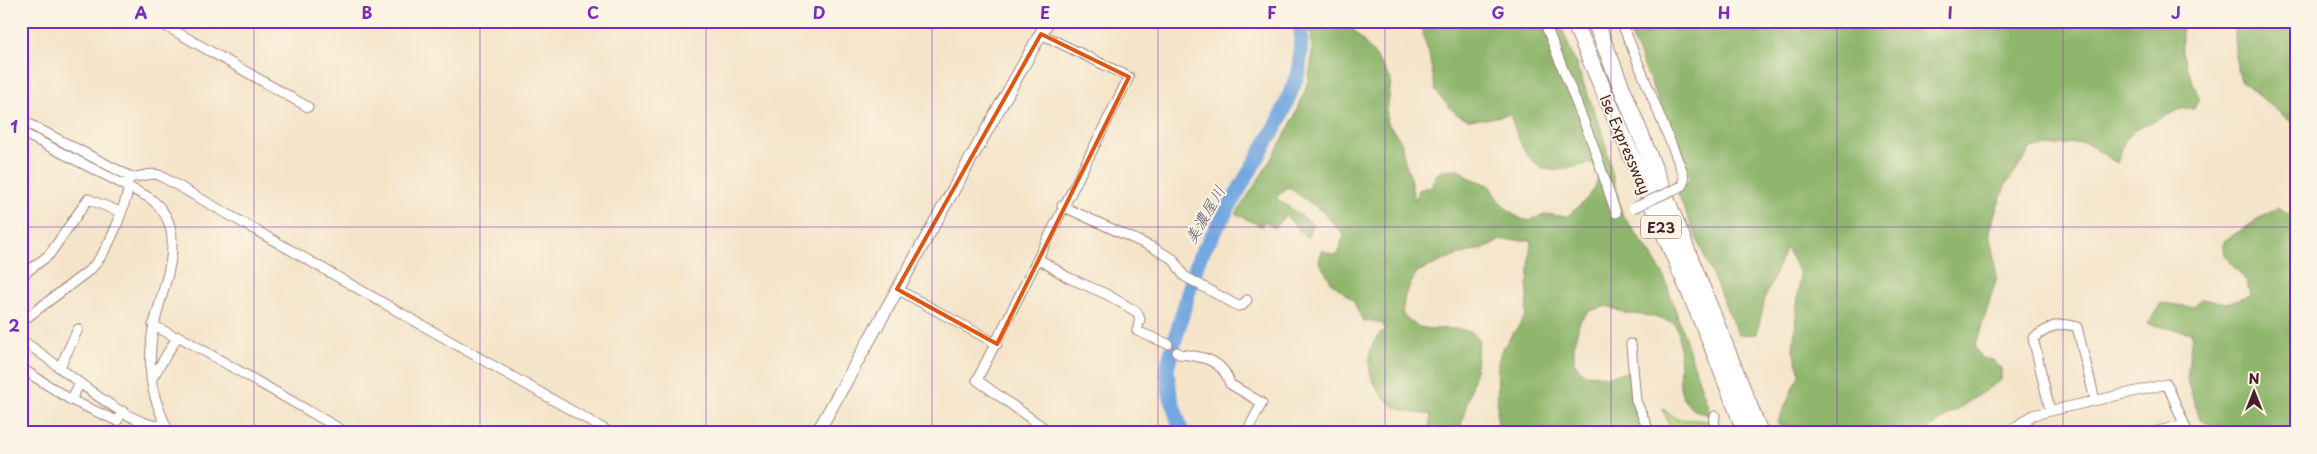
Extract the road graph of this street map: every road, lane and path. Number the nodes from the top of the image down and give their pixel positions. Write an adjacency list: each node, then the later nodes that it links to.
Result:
1 (157, 21): 8 (street)
2 (1048, 21): 7 (street)
3 (1544, 21): 16 (street)
4 (1574, 21): 49 (highway, Ise Expressway / E23)
5 (1595, 21): 50 (highway, Ise Expressway / E23)
6 (1621, 21): 14 (street, bridge)
7 (1041, 34): 13 (street); 19 (street)
8 (308, 107)
9 (21, 120): 11 (street)
10 (21, 132): 12 (street)
11 (131, 177): 12 (street); 43 (street)
12 (127, 187): 15 (street); 22 (street)
13 (1062, 206): 17 (street); 20 (street)
14 (1633, 208)
15 (120, 212): 18 (street); 21 (street)
16 (1616, 213)
17 (1039, 259): 26 (street); 27 (street)
18 (21, 276)
19 (897, 288): 26 (street); 44 (street)
20 (1247, 300)
21 (23, 318)
22 (153, 325): 24 (street); 32 (street)
23 (78, 329): 31 (street)
24 (177, 338): 32 (street); 42 (street)
25 (21, 340): 31 (street)
26 (997, 344): 45 (street)
27 (1168, 344)
28 (1631, 344): 47 (street)
29 (1176, 352): 46 (street)
30 (21, 368): 34 (street)
31 (60, 368): 33 (street)
32 (153, 377): 40 (street)
33 (80, 383): 34 (street); 37 (street)
34 (71, 400): 37 (street)
35 (2095, 400): 36 (street); 36 (street); 41 (street)
36 (2050, 410): 39 (street)
37 (123, 412): 40 (street)
38 (1715, 416): 48 (street)
39 (2025, 421): 51 (street); 52 (street)
40 (167, 429)
41 (2186, 429): 53 (street)
42 (347, 433)
43 (611, 433)
44 (817, 433)
45 (1051, 433)
46 (1246, 433)
47 (1650, 433)
48 (1718, 433)
49 (1746, 433)
50 (1760, 433)
51 (2006, 433)
52 (2033, 433)
53 (2149, 433)

